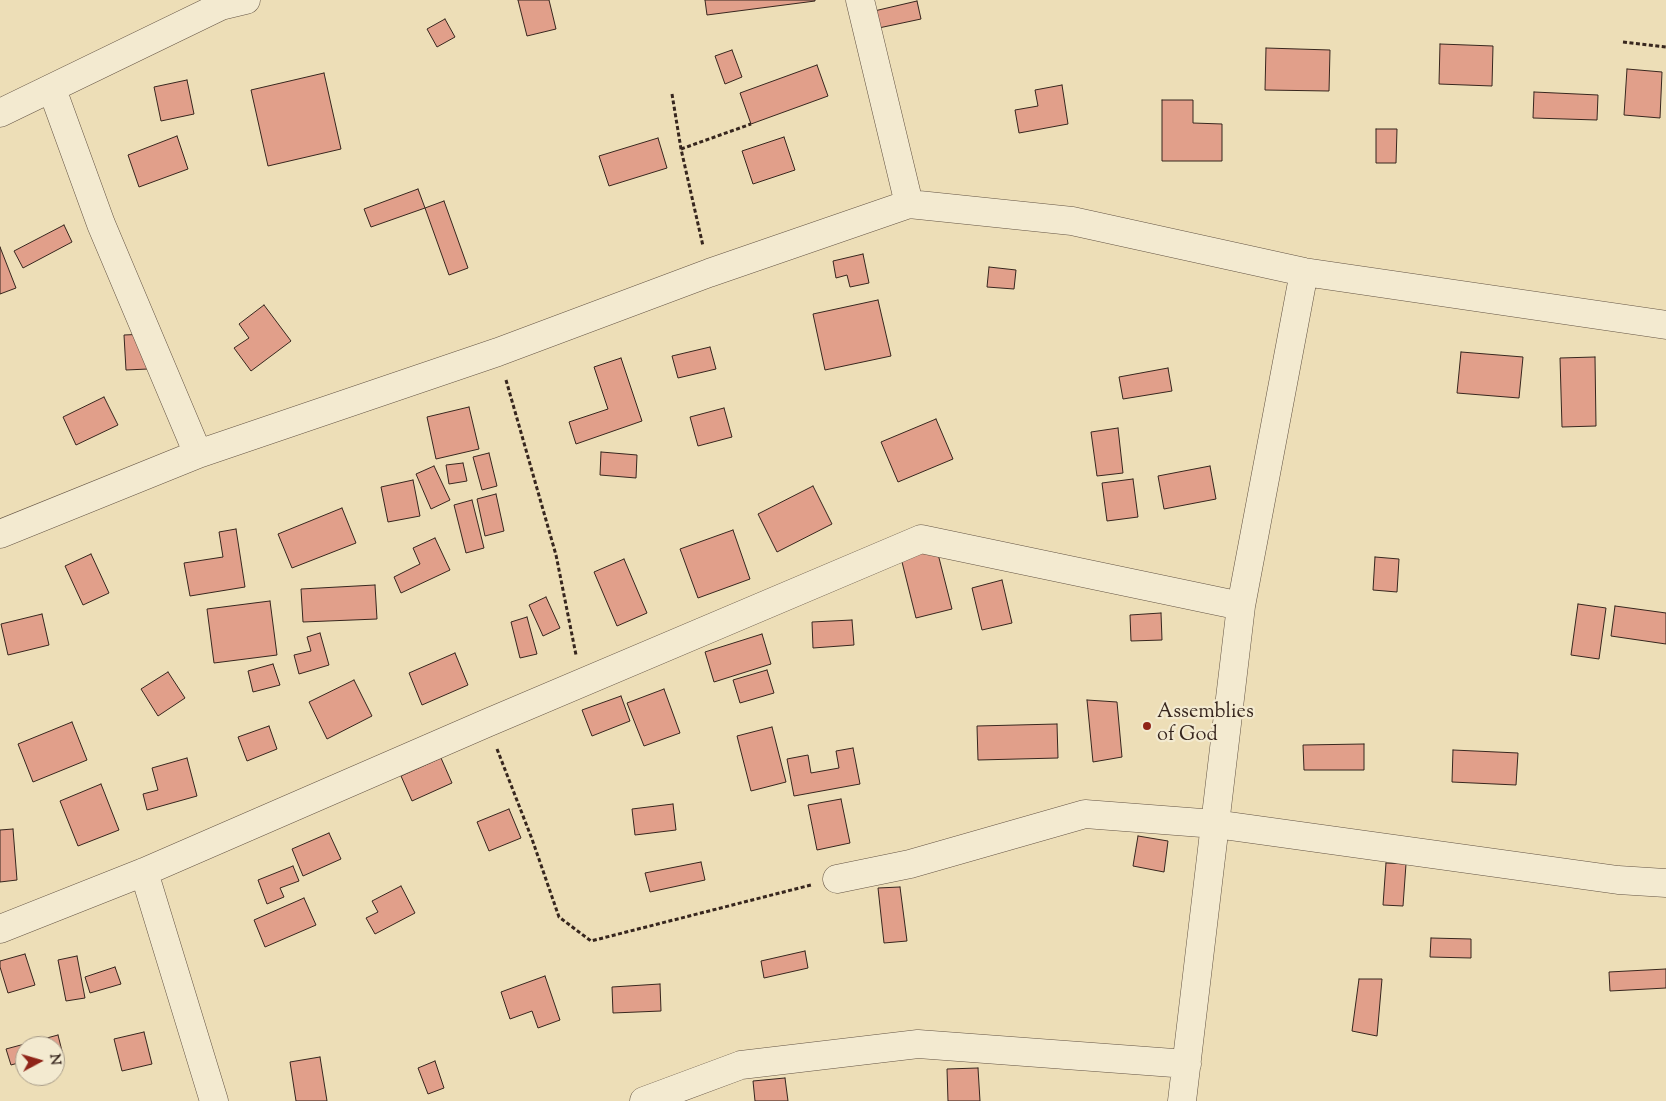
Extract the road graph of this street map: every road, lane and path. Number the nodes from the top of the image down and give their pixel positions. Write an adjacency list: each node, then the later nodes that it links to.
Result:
1 (860, 0): 10 (street)
2 (228, 2): 5 (street)
3 (1623, 42): 4 (path)
4 (1666, 47)
5 (52, 89): 7 (street); 15 (street)
6 (672, 94): 9 (path)
7 (0, 113)
8 (751, 124): 9 (path)
9 (682, 149): 12 (path)
10 (909, 204): 11 (street); 12 (street)
11 (1304, 272): 13 (street); 17 (street)
12 (709, 273): 14 (street)
13 (1666, 324)
14 (498, 352): 15 (street); 18 (path)
15 (198, 454): 16 (street)
16 (0, 534)
17 (1241, 606): 18 (street); 20 (street)
18 (581, 682): 19 (street)
19 (486, 723): 21 (street); 22 (path)
20 (1215, 824): 22 (street); 23 (street); 25 (street)
21 (144, 872): 24 (street); 26 (street)
22 (837, 879)
23 (1666, 883)
24 (0, 929)
25 (1187, 1064): 27 (street); 28 (street)
26 (214, 1101)
27 (644, 1101)
28 (1182, 1101)

